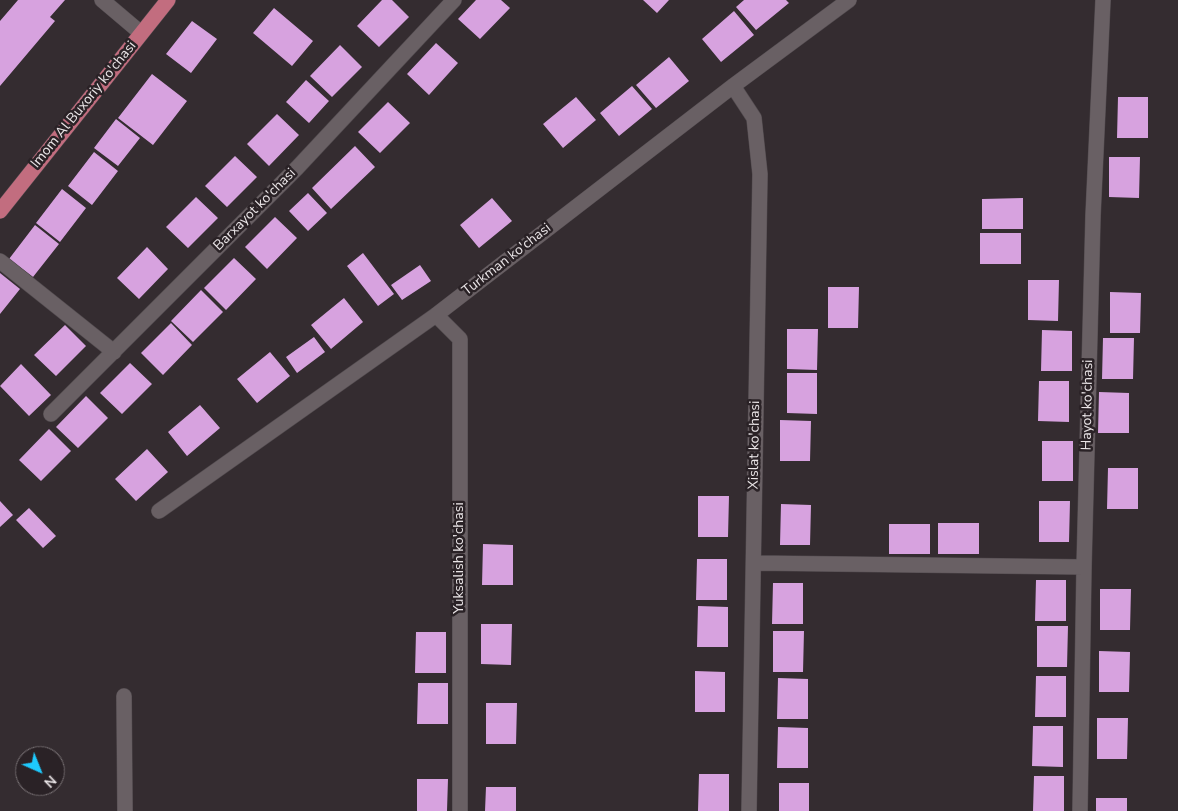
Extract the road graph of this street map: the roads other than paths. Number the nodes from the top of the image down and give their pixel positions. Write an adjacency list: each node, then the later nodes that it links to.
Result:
1 (102, 0): 6 (street)
2 (168, 0): 6 (main road, Imom Al Buxoriy ko'chasi)
3 (454, 0): 11 (street, Barxayot ko'chasi)
4 (849, 0): 7 (street, Turkman ko'chasi)
5 (1104, 0): 15 (street, Hayot ko'chasi)
6 (141, 33): 8 (main road, Imom Al Buxoriy ko'chasi)
7 (734, 86): 10 (street, Turkman ko'chasi); 14 (street, Xislat ko'chasi)
8 (0, 211)
9 (0, 261): 11 (street)
10 (436, 315): 13 (street, Turkman ko'chasi); 18 (street, Yuksalish ko'chasi)
11 (114, 352): 12 (street, Barxayot ko'chasi)
12 (51, 414)
13 (159, 511)
14 (754, 563): 15 (street); 19 (street, Xislat ko'chasi)
15 (1084, 567): 20 (street, Hayot ko'chasi)
16 (124, 696): 17 (street)
17 (125, 811)
18 (460, 811)
19 (749, 811)
20 (1080, 811)

